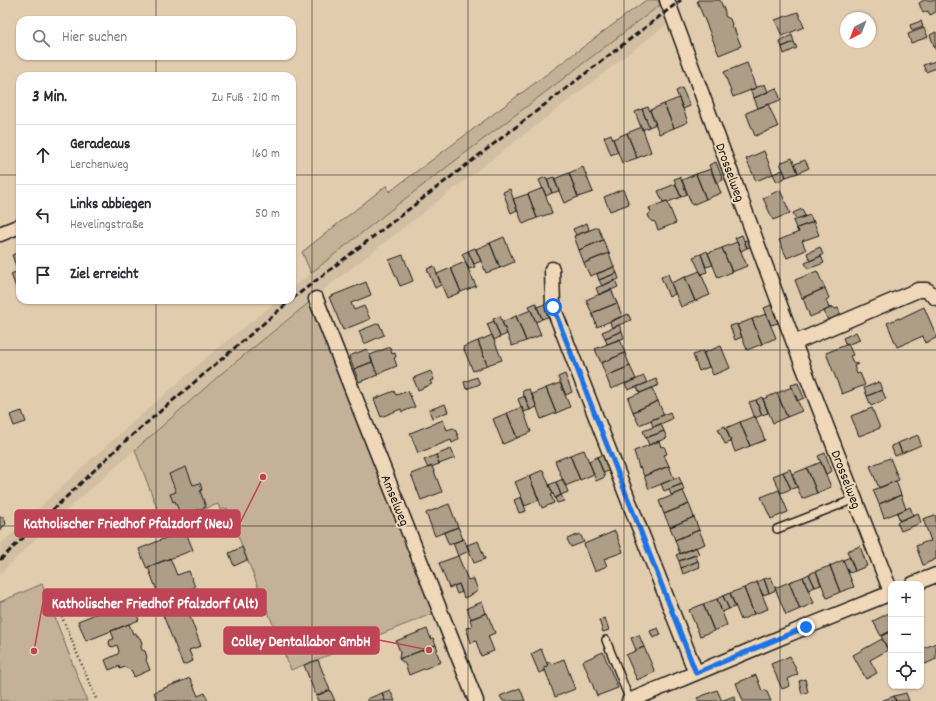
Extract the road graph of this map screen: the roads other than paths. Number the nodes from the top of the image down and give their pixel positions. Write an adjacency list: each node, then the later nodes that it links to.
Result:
1 (667, 0): 7 (street, Drosselweg)
2 (16, 228): 3 (street)
3 (0, 234)
4 (552, 268): 15 (street)
5 (936, 298): 7 (street)
6 (316, 299): 16 (street, Amselweg)
7 (794, 343): 8 (street, Drosselweg)
8 (855, 499): 9 (lane); 12 (street, Drosselweg)
9 (777, 529)
10 (936, 574): 11 (street)
11 (920, 581)
12 (888, 585)
13 (888, 594): 15 (street)
14 (606, 640): 17 (lane)
15 (696, 673): 17 (street)
16 (476, 701)
17 (630, 701)

